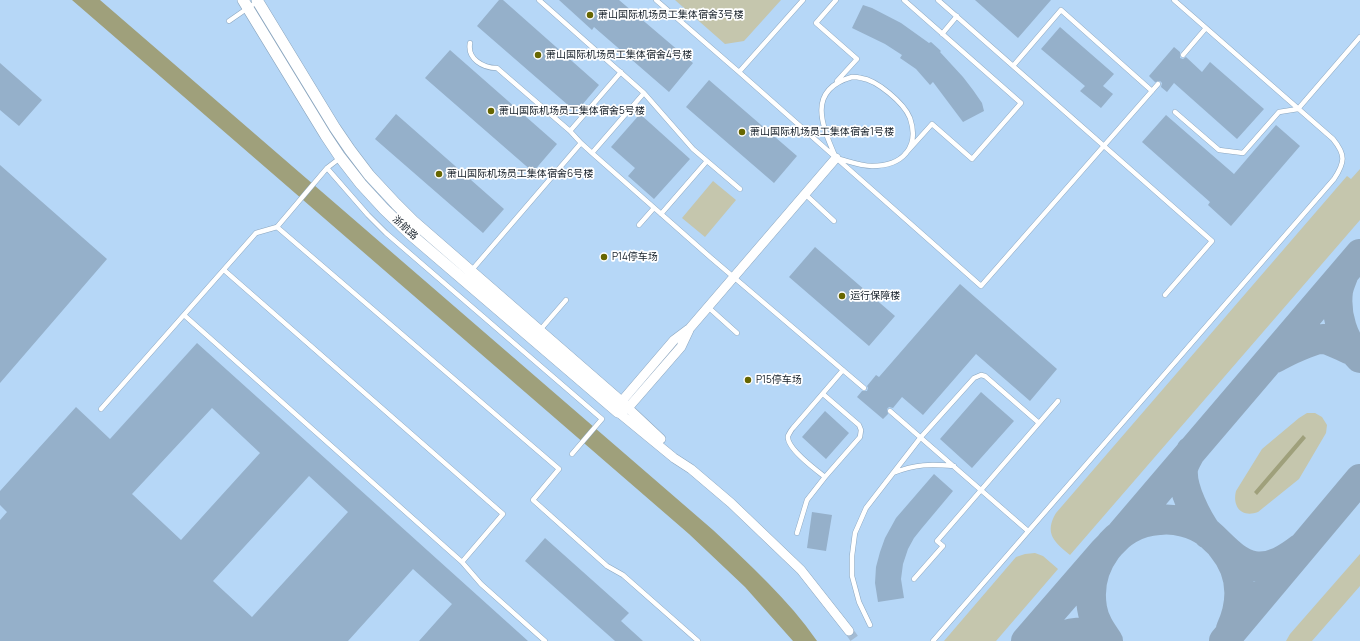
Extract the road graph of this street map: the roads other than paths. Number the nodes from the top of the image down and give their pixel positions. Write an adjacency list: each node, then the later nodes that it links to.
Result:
1 (538, 0): 18 (lane)
2 (656, 0): 19 (lane)
3 (803, 0): 19 (lane)
4 (836, 0): 21 (lane)
5 (904, 0): 13 (lane)
6 (938, 0): 10 (lane)
7 (1174, 0): 12 (lane)
8 (257, 1): 9 (lane); 29 (street, 浙航路)
9 (245, 4): 11 (lane); 32 (street, 浙航路)
10 (957, 16): 13 (lane); 17 (lane)
11 (228, 21)
12 (1206, 28): 16 (lane); 24 (lane)
13 (942, 34): 31 (lane)
14 (1360, 37): 24 (lane)
15 (470, 43): 26 (lane)
16 (1183, 55)
17 (1013, 66): 22 (lane); 28 (lane)
18 (621, 72): 23 (lane); 26 (lane)
19 (740, 72): 33 (lane)
20 (1158, 84): 22 (lane)
21 (832, 87): 31 (lane); 33 (lane)
22 (1152, 91): 28 (lane)
23 (644, 93): 30 (lane); 34 (lane)
24 (1298, 109): 25 (lane); 66 (lane)
25 (1175, 112)
26 (570, 131): 27 (lane)
27 (581, 143): 30 (lane); 44 (lane)
28 (1104, 146): 33 (lane); 46 (lane)
29 (350, 150): 32 (lane); 44 (street, 浙航路)
30 (592, 153): 38 (lane)
31 (906, 154): 33 (lane)
32 (340, 157): 35 (lane); 56 (street, 浙航路)
33 (836, 158): 37 (street)
34 (706, 161): 36 (lane); 39 (lane)
35 (327, 168): 42 (lane); 61 (lane)
36 (740, 189)
37 (805, 194): 40 (lane); 45 (street)
38 (654, 208): 39 (lane); 41 (lane)
39 (661, 214): 45 (lane)
40 (834, 222)
41 (639, 226)
42 (276, 227): 43 (lane); 73 (lane)
43 (224, 270): 49 (lane); 68 (lane)
44 (471, 271): 50 (street, 浙航路)
45 (733, 277): 48 (street); 52 (lane)
46 (1165, 294)
47 (566, 300): 50 (lane)
48 (708, 307): 51 (lane); 56 (street)
49 (184, 315): 57 (lane); 68 (lane)
50 (540, 330): 56 (street, 浙航路)
51 (737, 333)
52 (843, 370): 53 (lane); 54 (lane)
53 (864, 388)
54 (823, 394): 64 (lane); 64 (lane)
55 (1058, 401): 59 (lane)
56 (623, 407): 71 (street)
57 (101, 409)
58 (890, 411): 60 (lane)
59 (1039, 423): 60 (lane); 65 (lane)
60 (921, 437): 62 (lane); 63 (lane)
61 (572, 454)
62 (955, 467): 63 (lane); 65 (lane)
63 (892, 474): 70 (lane)
64 (825, 477): 67 (lane)
65 (981, 490): 66 (lane); 69 (lane)
66 (1028, 531): 74 (lane)
67 (797, 533)
68 (462, 562): 72 (lane)
69 (914, 579)
70 (870, 625)
71 (849, 631)
72 (545, 641)
73 (698, 641)
74 (933, 641)

